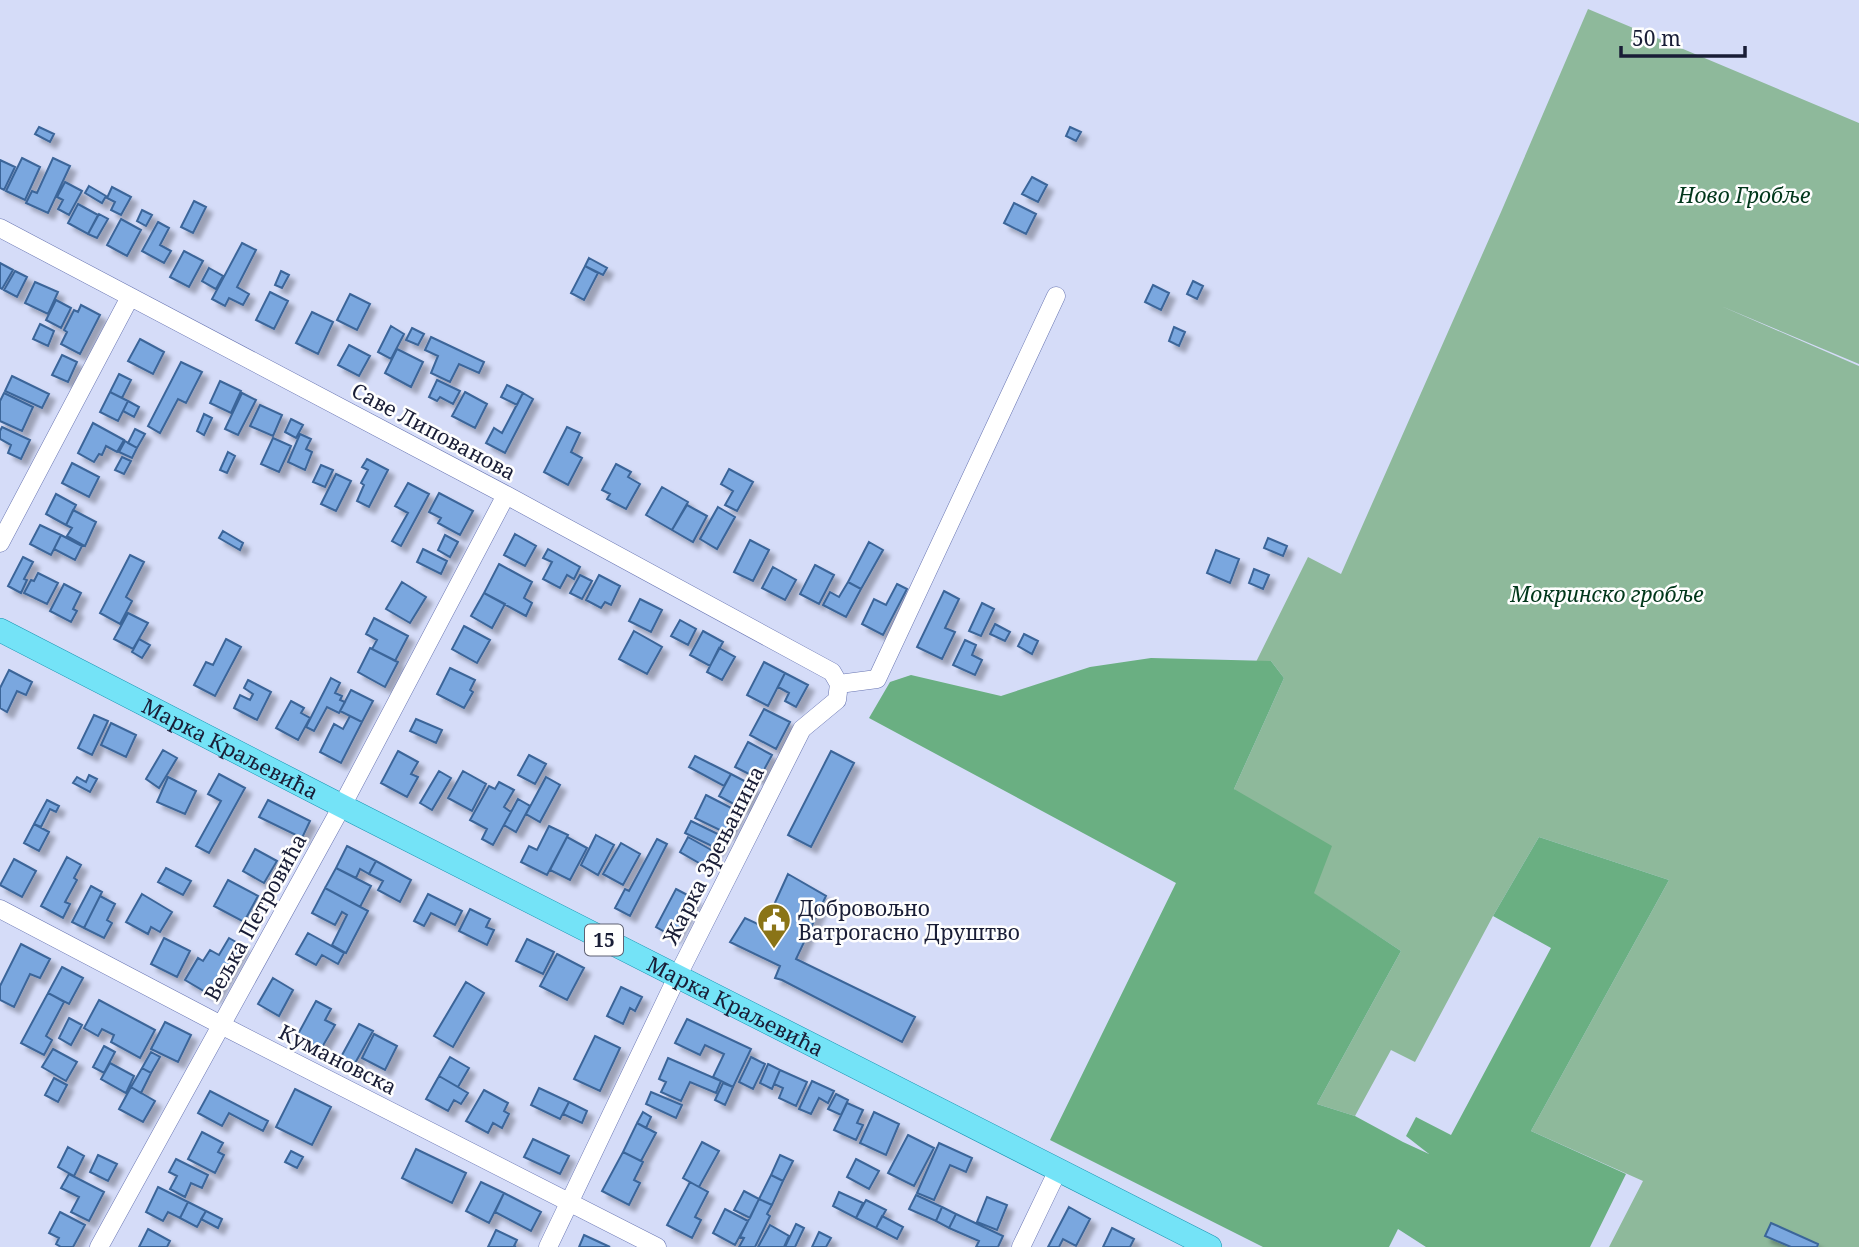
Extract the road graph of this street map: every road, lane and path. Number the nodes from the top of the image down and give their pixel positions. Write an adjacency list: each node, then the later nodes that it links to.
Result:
1 (0, 228): 3 (street, Саве Липованова)
2 (1056, 296): 7 (street)
3 (130, 297): 4 (street, Саве Липованова); 5 (street)
4 (506, 495): 7 (street, Саве Липованова); 8 (street, Вељка Петровића)
5 (0, 543)
6 (0, 630): 8 (main road, Марка Краљевића / 15)
7 (839, 684): 10 (street, Жарка Зрењанина)
8 (342, 806): 10 (main road, Марка Краљевића / 15); 11 (street, Вељка Петровића)
9 (0, 909): 11 (street, Кумановска)
10 (677, 977): 12 (main road, Марка Краљевића / 15); 13 (street, Жарка Зрењанина)
11 (221, 1025): 13 (street, Кумановска); 14 (street, Вељка Петровића)
12 (1058, 1170): 17 (street); 18 (main road, Марка Краљевића / 15)
13 (569, 1201): 15 (street, Жарка Зрењанина); 16 (street, Кумановска)
14 (99, 1247)
15 (548, 1247)
16 (657, 1247)
17 (1021, 1247)
18 (1210, 1247)

